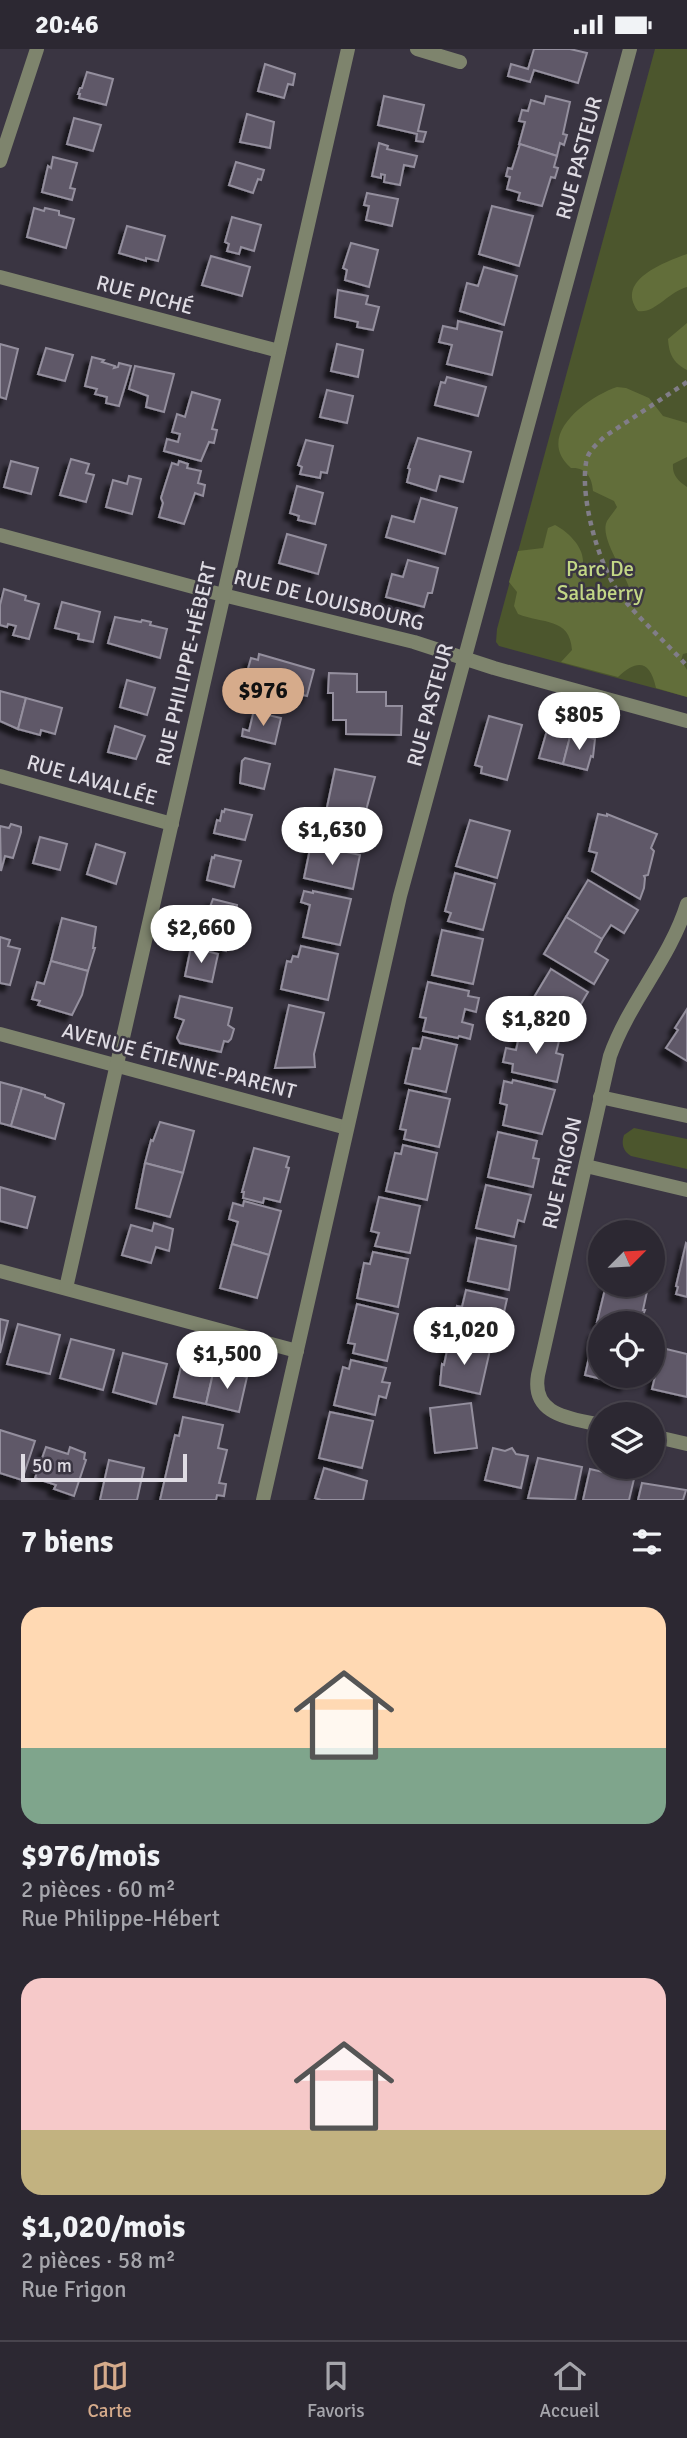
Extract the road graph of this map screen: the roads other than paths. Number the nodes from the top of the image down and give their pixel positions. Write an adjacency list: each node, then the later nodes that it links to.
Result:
1 (37, 49): 6 (street)
2 (348, 49): 8 (street, RUE PHILIPPE-HÉBERT)
3 (417, 49): 5 (street)
4 (631, 49): 11 (street, RUE PASTEUR)
5 (460, 62)
6 (0, 161)
7 (0, 277): 8 (street, RUE PICHÉ)
8 (279, 351): 10 (street, RUE PHILIPPE-HÉBERT)
9 (0, 535): 10 (street, RUE DE LOUISBOURG)
10 (223, 595): 11 (street, RUE DE LOUISBOURG); 14 (street, RUE PHILIPPE-HÉBERT)
11 (465, 659): 12 (street, RUE DE LOUISBOURG); 20 (street, RUE PASTEUR)
12 (687, 720)
13 (0, 776): 14 (street, RUE LAVALLÉE)
14 (172, 824): 17 (street, RUE PHILIPPE-HÉBERT)
15 (687, 905): 18 (street, RUE FRIGON)
16 (0, 1034): 17 (street, AVENUE ÉTIENNE-PARENT)
17 (117, 1066): 20 (street, AVENUE ÉTIENNE-PARENT); 24 (street, RUE PHILIPPE-HÉBERT)
18 (600, 1097): 19 (street); 21 (street, RUE FRIGON)
19 (687, 1116)
20 (347, 1128): 25 (street, RUE PASTEUR)
21 (586, 1166): 22 (street); 26 (street, RUE FRIGON)
22 (687, 1190)
23 (0, 1271): 24 (street)
24 (65, 1288): 25 (street)
25 (297, 1351): 29 (street, RUE PASTEUR)
26 (588, 1422)
27 (665, 1439): 28 (street)
28 (687, 1444)
29 (263, 1500)

